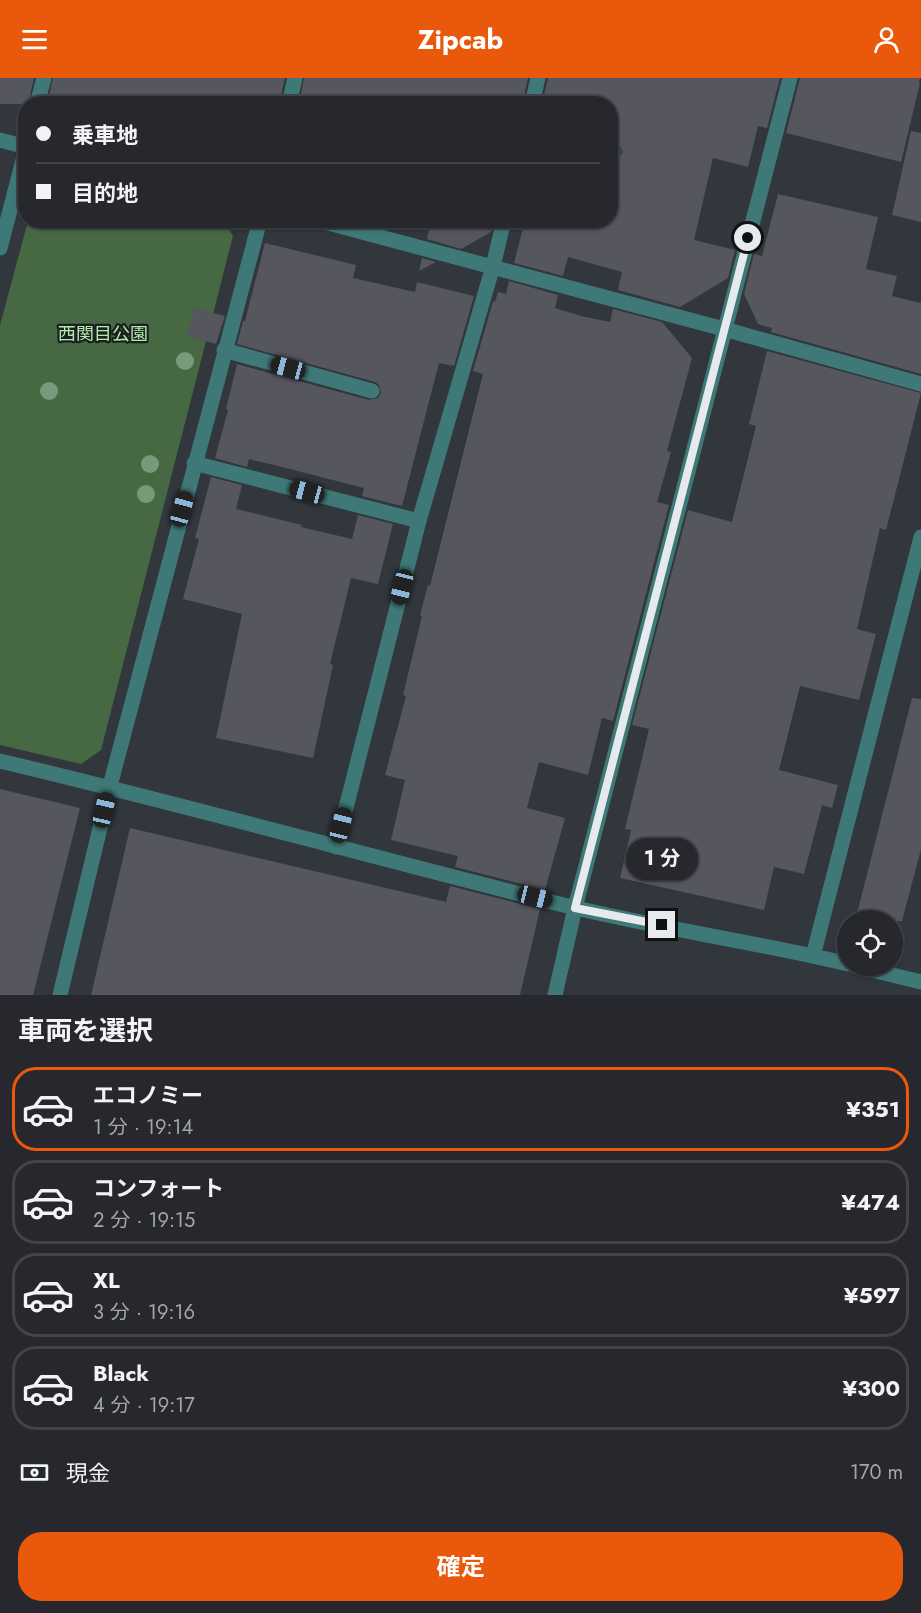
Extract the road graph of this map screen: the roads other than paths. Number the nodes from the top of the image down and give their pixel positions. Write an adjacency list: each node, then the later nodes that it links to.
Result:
1 (44, 78): 5 (street)
2 (295, 78): 6 (street)
3 (538, 78): 7 (street)
4 (790, 78): 16 (street)
5 (39, 96)
6 (291, 96)
7 (534, 96)
8 (0, 140): 9 (street)
9 (18, 146)
10 (18, 179): 14 (street)
11 (258, 228): 17 (street)
12 (378, 228): 15 (street)
13 (502, 228): 15 (street)
14 (0, 248)
15 (493, 266): 16 (street); 21 (street)
16 (724, 329): 18 (street); 26 (street)
17 (224, 350): 19 (street); 20 (street)
18 (921, 384)
19 (372, 391)
20 (194, 463): 21 (street); 24 (street)
21 (419, 521): 25 (street)
22 (921, 537): 27 (street)
23 (0, 760): 24 (street)
24 (110, 786): 25 (street); 31 (street)
25 (336, 847): 26 (street)
26 (575, 908): 27 (street); 32 (street)
27 (813, 956): 28 (street)
28 (837, 961)
29 (896, 976): 30 (street)
30 (921, 982)
31 (60, 995)
32 (555, 995)

